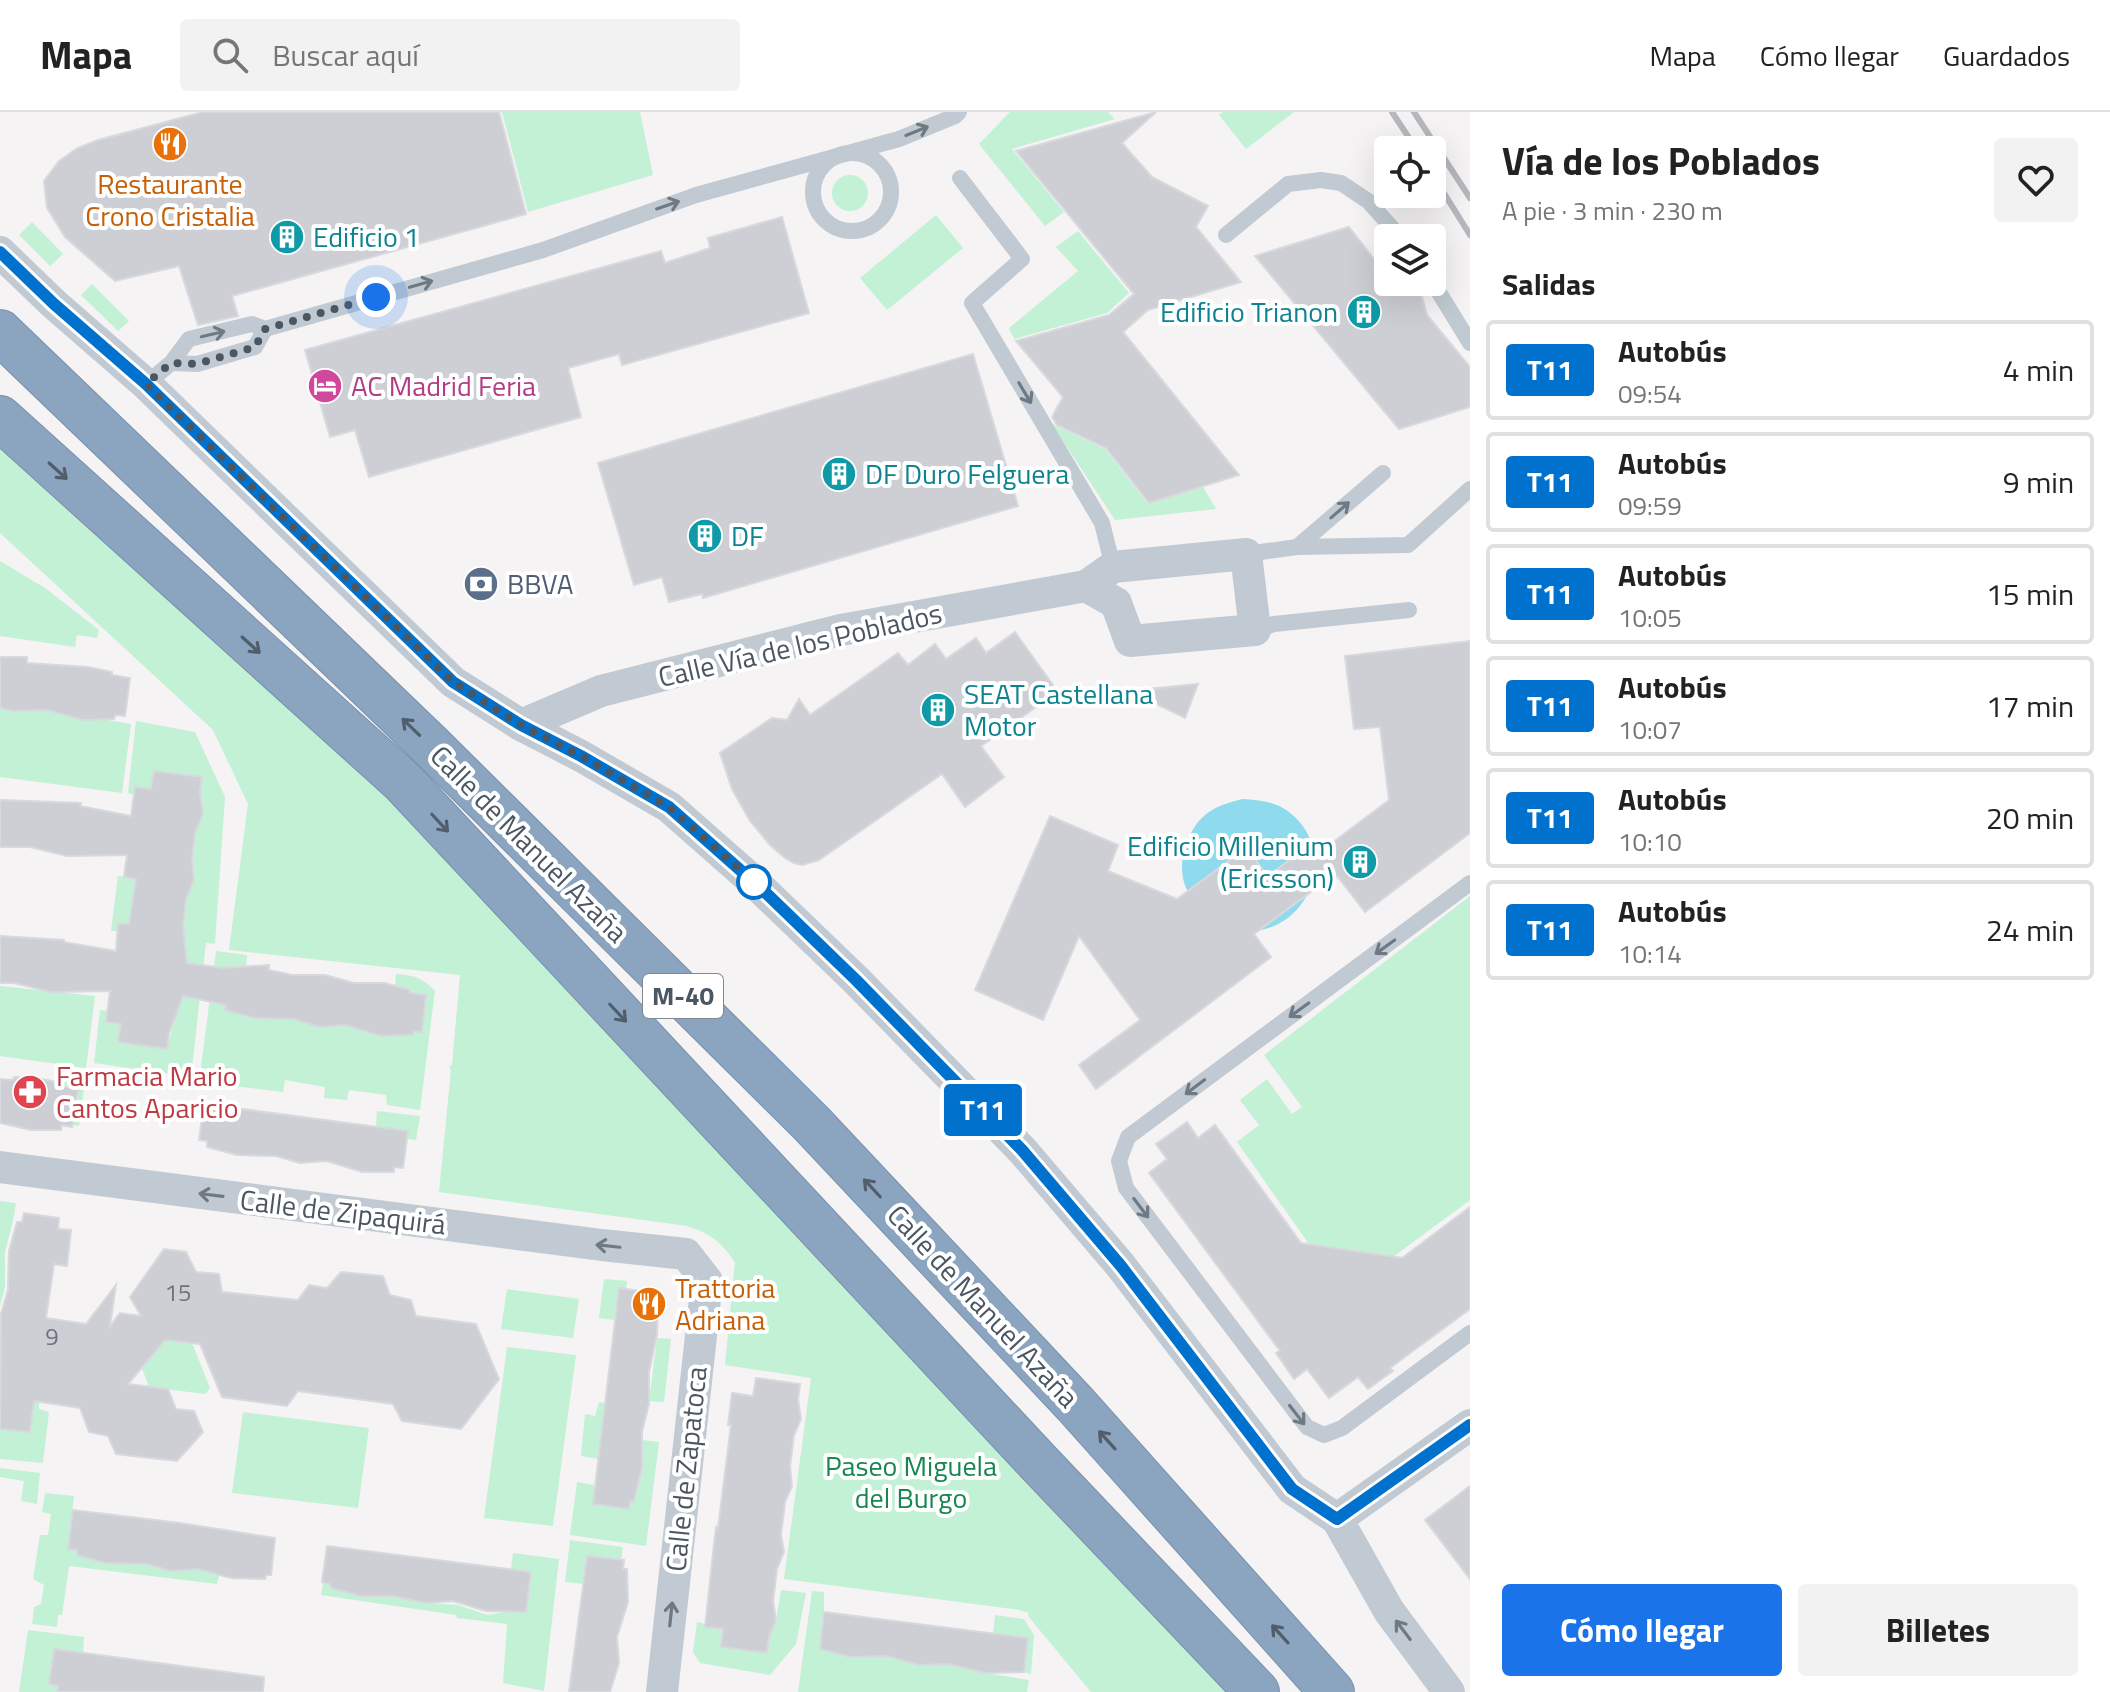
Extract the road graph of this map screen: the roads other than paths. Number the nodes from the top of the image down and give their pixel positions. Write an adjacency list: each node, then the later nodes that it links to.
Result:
1 (959, 112): 2 (lane, one-way to 1)
2 (841, 154): 2 (lane); 8 (lane, one-way to 2)
3 (960, 178): 18 (lane, one-way to 18)
4 (1389, 224): 5 (lane)
5 (1226, 235)
6 (0, 252): 12 (street)
7 (1441, 296): 10 (lane)
8 (265, 329): 11 (lane); 11 (lane, one-way to 8)
9 (0, 332): 31 (highway, Calle de Manuel Azaña / M-40, one-way to 9)
10 (1470, 343)
11 (171, 363): 12 (lane)
12 (146, 384): 22 (street)
13 (0, 418): 30 (highway, Calle de Manuel Azaña / M-40, one-way to 30)
14 (1383, 473): 16 (lane, one-way to 14)
15 (1470, 489): 16 (lane)
16 (1297, 547): 17 (lane)
17 (1246, 554): 18 (street, Calle Vía de los Poblados); 21 (street)
18 (1113, 567): 19 (street, Calle Vía de los Poblados)
19 (1086, 586): 21 (street); 22 (street, Calle Vía de los Poblados)
20 (1409, 610): 21 (lane)
21 (1255, 630)
22 (521, 725): 28 (street)
23 (1470, 883): 26 (lane, one-way to 26)
24 (0, 1167): 25 (street, Calle de Zipaquirá, one-way to 24)
25 (686, 1254): 29 (street, Calle de Zapatoca, one-way to 25)
26 (1470, 1333)
27 (1470, 1425): 28 (street)
28 (1337, 1519): 32 (street, one-way to 28)
29 (662, 1692)
30 (1257, 1692)
31 (1332, 1692)
32 (1449, 1692)

